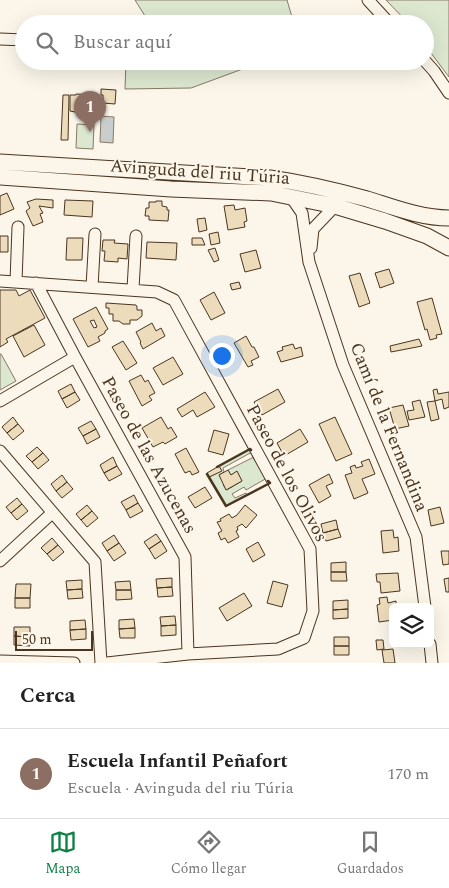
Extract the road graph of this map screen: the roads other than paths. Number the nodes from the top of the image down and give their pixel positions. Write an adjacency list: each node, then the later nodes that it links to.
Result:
1 (368, 0): 2 (street)
2 (382, 15)
3 (0, 39): 4 (street)
4 (15, 40)
5 (434, 70): 6 (street)
6 (449, 93)
7 (0, 162): 11 (main road, Avinguda del riu Túria)
8 (0, 177): 9 (main road, Avinguda del riu Túria)
9 (291, 197): 10 (main road, Avinguda del riu Túria); 16 (street, Camí de la Fernandina)
10 (335, 206): 15 (main road, Avinguda del riu Túria); 16 (street)
11 (449, 218)
12 (18, 227): 18 (street)
13 (95, 234): 20 (street)
14 (136, 236): 21 (street)
15 (449, 248)
16 (309, 262): 27 (street, Camí de la Fernandina)
17 (0, 281): 18 (street, Paseo de los Olivos)
18 (16, 282): 19 (street, Paseo de los Olivos)
19 (36, 284): 20 (street, Paseo de los Olivos); 22 (street, Paseo de las Azucenas)
20 (92, 287): 21 (street, Paseo de los Olivos)
21 (133, 290): 29 (street, Paseo de los Olivos)
22 (75, 357): 23 (street); 29 (street, Paseo de las Azucenas)
23 (0, 401)
24 (0, 451): 25 (street)
25 (52, 513): 26 (street); 32 (street)
26 (0, 561)
27 (424, 603)
28 (430, 648): 34 (street)
29 (188, 654): 33 (street, Paseo de los Olivos)
30 (0, 661): 31 (street)
31 (74, 663)
32 (101, 663)
33 (107, 663)
34 (432, 663)

